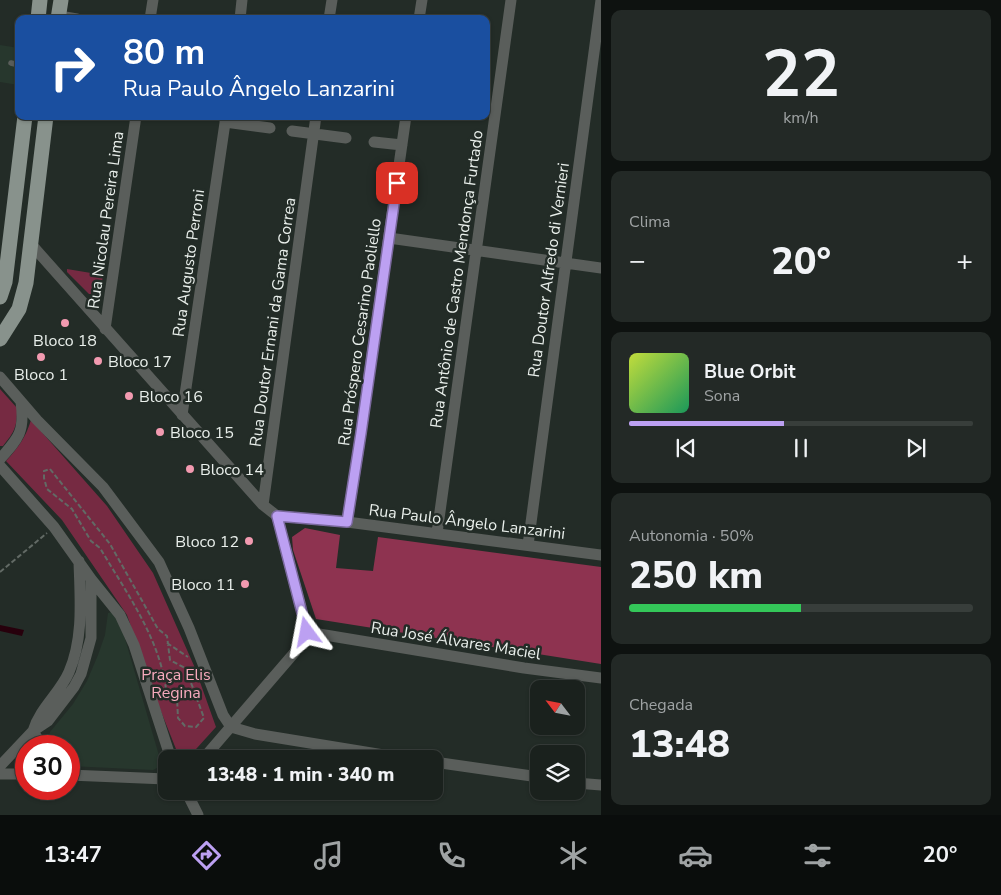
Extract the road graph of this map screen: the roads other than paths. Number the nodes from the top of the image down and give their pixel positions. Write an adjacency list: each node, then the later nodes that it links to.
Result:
1 (40, 0): 9 (main road)
2 (61, 0): 10 (main road)
3 (153, 0): 11 (street)
4 (242, 0): 12 (street)
5 (332, 0): 13 (street)
6 (422, 0): 14 (street)
7 (511, 0): 31 (street, Rua Antônio de Castro Mendonça Furtado)
8 (600, 0): 32 (street, Rua Doutor Alfredo di Vernieri)
9 (38, 15)
10 (58, 15)
11 (151, 15)
12 (240, 15)
13 (330, 15)
14 (420, 15)
15 (11, 63): 16 (lane)
16 (15, 64)
17 (25, 120): 34 (main road)
18 (45, 120): 30 (main road)
19 (135, 120): 35 (street, Rua Nicolau Pereira Lima)
20 (226, 120): 39 (street, Rua Augusto Perroni)
21 (231, 120): 23 (street)
22 (405, 120): 28 (street, Rua Próspero Cesarino Paoliello)
23 (270, 128)
24 (314, 130): 25 (street); 26 (street); 42 (street, Rua Doutor Ernani da Gama Correa)
25 (292, 131)
26 (346, 138)
27 (374, 142): 28 (street)
28 (402, 145): 29 (street, Rua Próspero Cesarino Paoliello)
29 (389, 238): 31 (street); 44 (street, Rua Próspero Cesarino Paoliello)
30 (30, 243): 35 (street); 36 (main road)
31 (476, 250): 32 (street); 45 (street, Rua Antônio de Castro Mendonça Furtado)
32 (565, 262): 33 (street); 46 (street, Rua Doutor Alfredo di Vernieri)
33 (601, 268)
34 (0, 297)
35 (105, 329): 39 (street)
36 (0, 339)
37 (0, 377): 38 (street)
38 (20, 400): 40 (street); 52 (street)
39 (182, 415): 42 (street)
40 (0, 459)
41 (0, 466): 48 (street)
42 (263, 505): 43 (street)
43 (277, 516): 44 (street, Rua Paulo Ângelo Lanzarini); 50 (street)
44 (347, 522): 45 (street, Rua Paulo Ângelo Lanzarini)
45 (437, 533): 46 (street, Rua Paulo Ângelo Lanzarini)
46 (528, 545): 47 (street, Rua Paulo Ângelo Lanzarini)
47 (601, 554)
48 (79, 561): 49 (street); 53 (street)
49 (91, 579): 53 (street); 55 (street)
50 (307, 632): 51 (street, Rua José Álvares Maciel); 52 (street)
51 (601, 678)
52 (231, 727): 56 (street); 57 (street)
53 (33, 731): 54 (street); 59 (street)
54 (35, 735)
55 (168, 750)
56 (211, 750)
57 (353, 750)
58 (443, 763): 63 (street)
59 (0, 766)
60 (0, 774): 61 (street)
61 (15, 774)
62 (80, 776): 64 (street)
63 (530, 776)
64 (158, 779)
65 (585, 784): 66 (street)
66 (601, 785)
67 (190, 800): 68 (street)
68 (198, 815)

